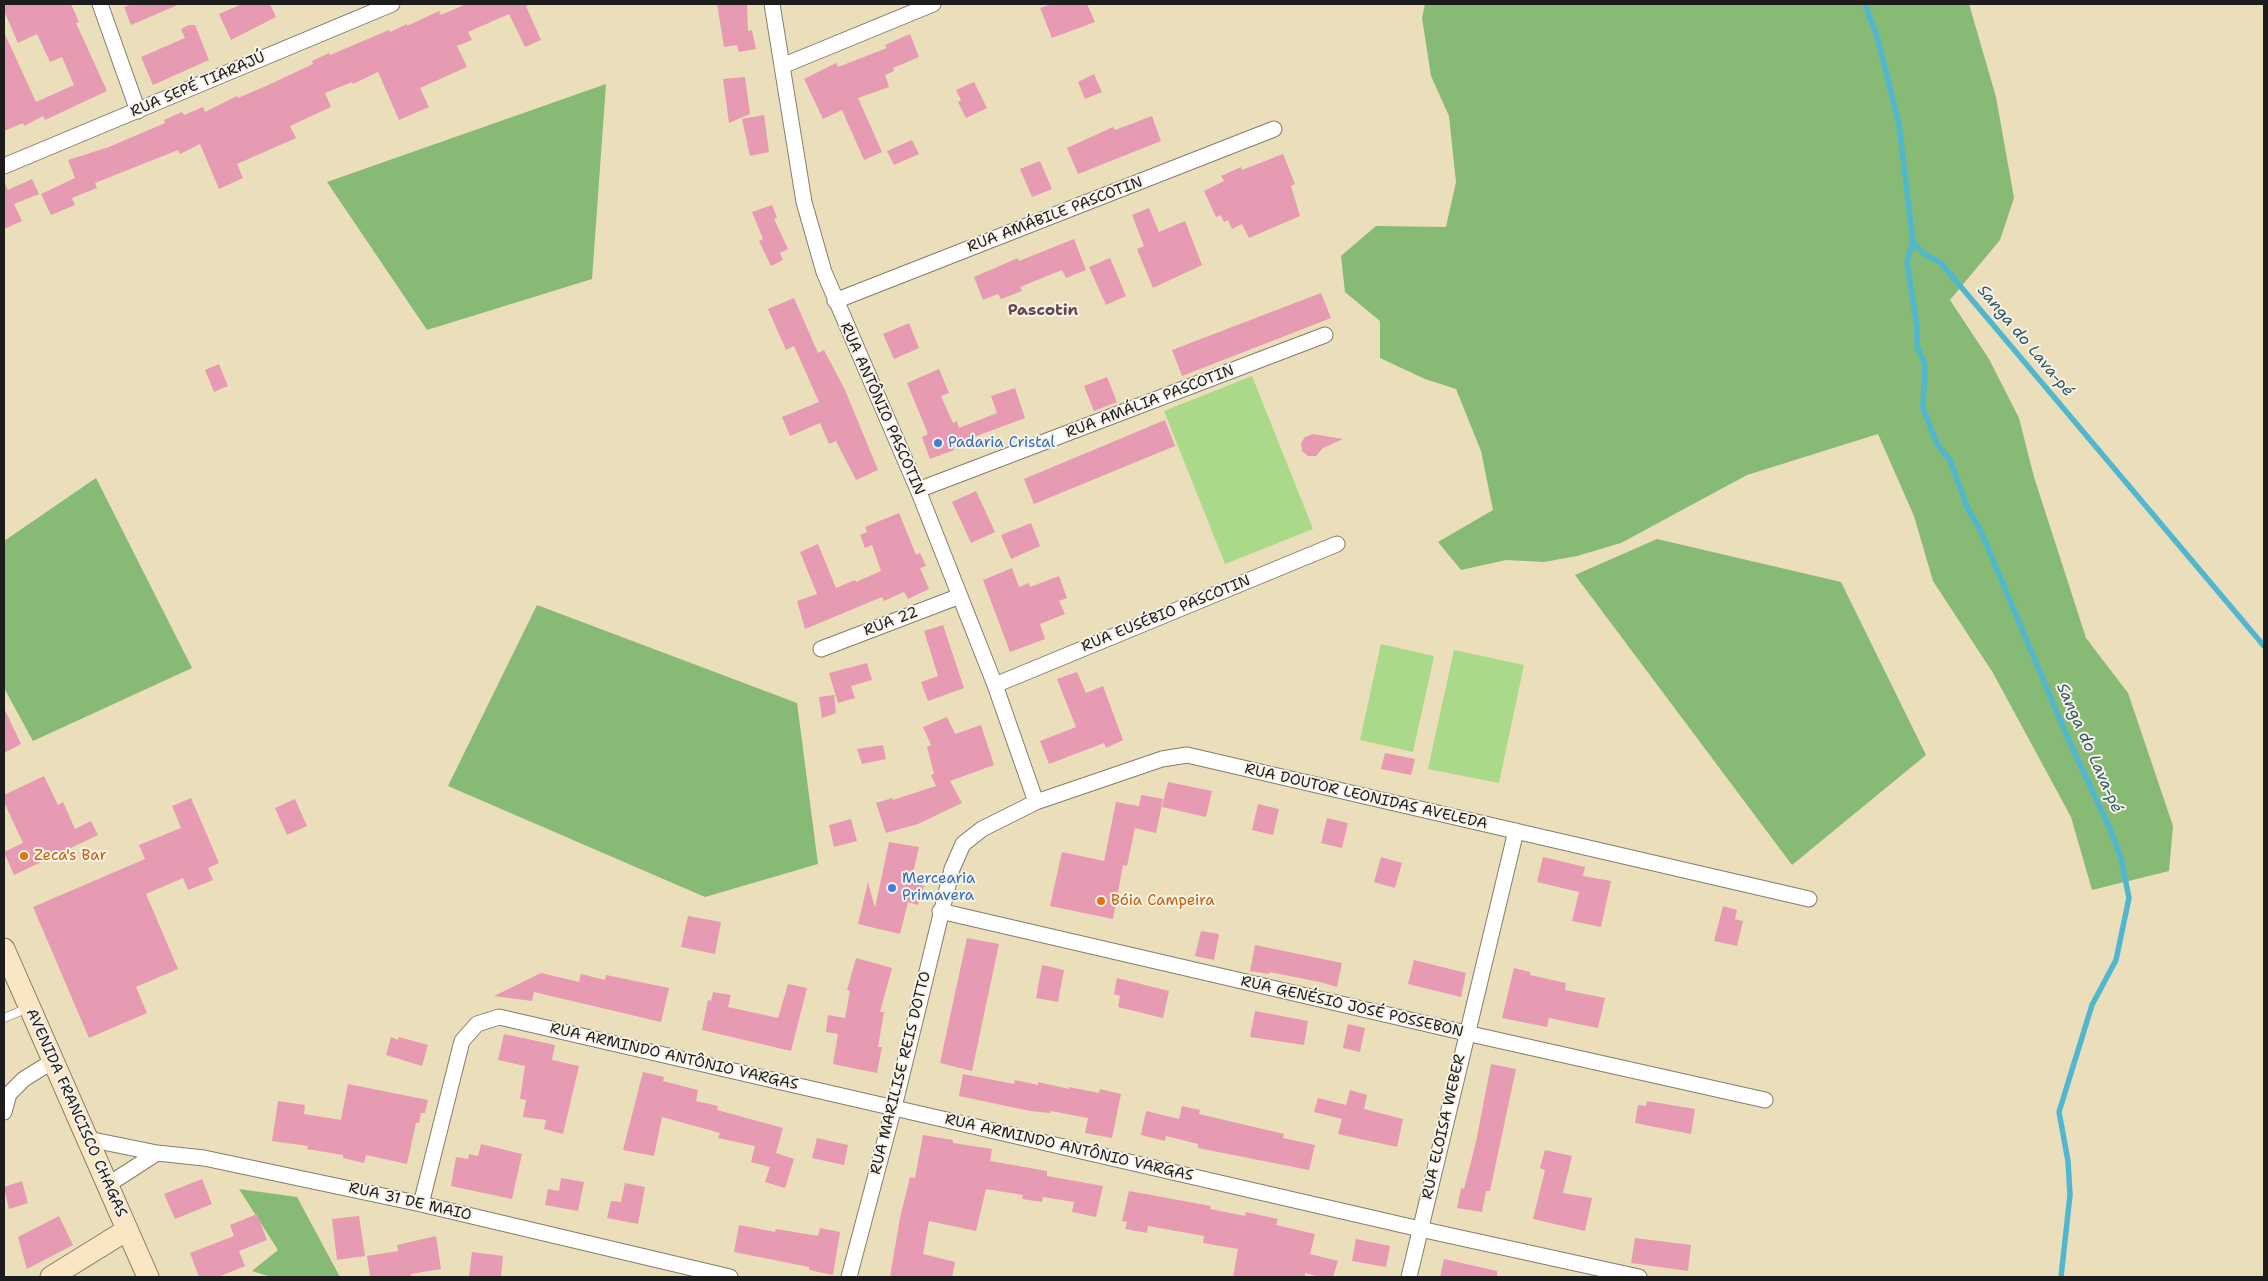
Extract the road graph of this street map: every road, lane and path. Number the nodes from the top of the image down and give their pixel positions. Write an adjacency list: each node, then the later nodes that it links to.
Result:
1 (100, 4): 6 (street)
2 (392, 4): 6 (street, RUA SEPÉ TIARAJÚ)
3 (772, 4): 5 (street, RUA ANTÔNIO PASCOTIN)
4 (933, 4): 5 (street)
5 (782, 66): 9 (street, RUA ANTÔNIO PASCOTIN)
6 (138, 111): 8 (street, RUA SEPÉ TIARAJÚ)
7 (1274, 129): 9 (street, RUA AMÁBILE PASCOTIN)
8 (4, 166)
9 (836, 302): 11 (street, RUA ANTÔNIO PASCOTIN)
10 (1325, 334): 11 (street, RUA AMÁLIA PASCOTIN)
11 (918, 490): 13 (street, RUA ANTÔNIO PASCOTIN)
12 (1337, 544): 15 (street, RUA EUSÉBIO PASCOTIN)
13 (960, 596): 14 (street, RUA 22); 15 (street, RUA ANTÔNIO PASCOTIN)
14 (821, 649)
15 (995, 684): 16 (street, RUA ANTÔNIO PASCOTIN)
16 (1036, 802): 17 (street, RUA DOUTOR LEONIDAS AVELEDA); 18 (street, RUA DOUTOR LEONIDAS AVELEDA)
17 (1516, 831): 19 (street, RUA DOUTOR LEONIDAS AVELEDA); 24 (street, RUA ELOISA WEBER)
18 (952, 869): 20 (street, RUA MARILISE REIS DOTTO)
19 (1809, 898)
20 (940, 911): 24 (street, RUA GENÉSIO JOSÉ POSSEBON); 27 (street, RUA MARILISE REIS DOTTO)
21 (4, 949): 22 (street, AVENIDA FRANCISCO CHAGAS)
22 (30, 1007): 23 (lane); 25 (street, AVENIDA FRANCISCO CHAGAS)
23 (4, 1018)
24 (1466, 1034): 26 (street, RUA GENÉSIO JOSÉ POSSEBON); 33 (street, RUA ELOISA WEBER)
25 (53, 1061): 28 (street); 29 (street, AVENIDA FRANCISCO CHAGAS)
26 (1765, 1100)
27 (894, 1108): 32 (street, RUA ARMINDO ANTÔNIO VARGAS); 33 (street, RUA ARMINDO ANTÔNIO VARGAS); 38 (street, RUA MARILISE REIS DOTTO)
28 (4, 1112)
29 (88, 1139): 30 (street, RUA 31 DE MAIO); 31 (street, AVENIDA FRANCISCO CHAGAS)
30 (157, 1153): 31 (street); 32 (street, RUA 31 DE MAIO)
31 (109, 1184): 34 (street, AVENIDA FRANCISCO CHAGAS)
32 (420, 1204): 37 (street, RUA 31 DE MAIO)
33 (1420, 1229): 39 (street, RUA ELOISA WEBER); 40 (street, RUA ARMINDO ANTÔNIO VARGAS)
34 (127, 1230): 35 (street); 36 (street, AVENIDA FRANCISCO CHAGAS)
35 (51, 1277)
36 (148, 1277)
37 (730, 1277)
38 (849, 1277)
39 (1409, 1277)
40 (1639, 1277)

